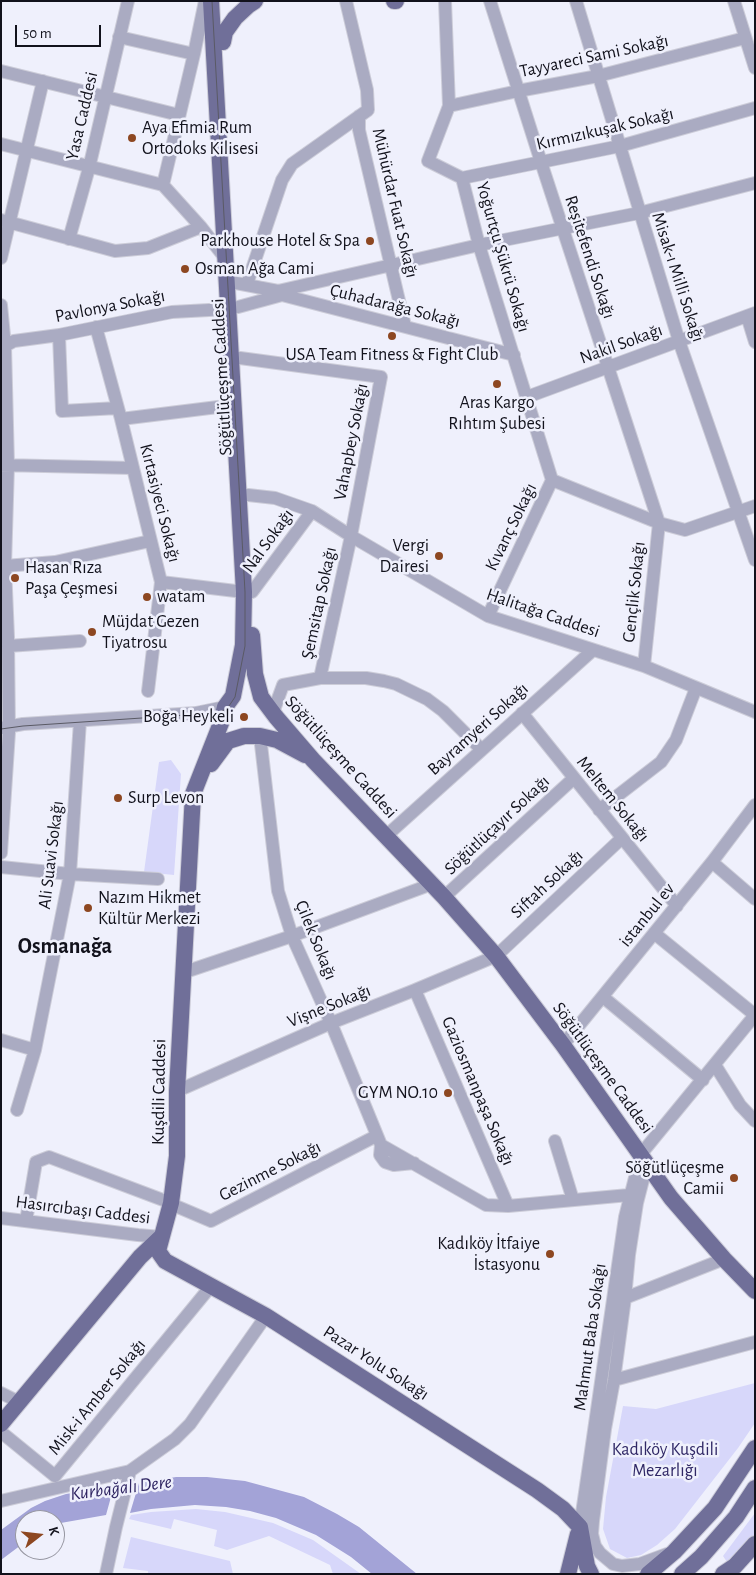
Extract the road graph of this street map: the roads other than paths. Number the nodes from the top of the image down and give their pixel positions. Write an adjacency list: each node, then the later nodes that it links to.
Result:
1 (128, 1): 11 (street, Yasa Caddesi)
2 (205, 1): 14 (street)
3 (211, 1): 40 (main road, Söğütlüçeşme Caddesi)
4 (221, 1): 12 (main road, Söğütlüçeşme Caddesi)
5 (255, 1): 12 (main road)
6 (346, 1): 24 (street)
7 (445, 1): 21 (street, Yoğurtçu Şükrü Sokağı)
8 (490, 1): 19 (street, Reşitefendi Sokağı)
9 (576, 1): 17 (street, Misak-ı Milli Sokağı)
10 (734, 1): 13 (street)
11 (119, 37): 14 (street); 20 (street, Yasa Caddesi)
12 (223, 42): 42 (main road, Söğütlüçeşme Caddesi)
13 (750, 46): 15 (street); 17 (street, Tayyareci Sami Sokağı)
14 (194, 54): 23 (street)
15 (755, 68)
16 (1, 71): 18 (street)
17 (598, 76): 19 (street, Tayyareci Sami Sokağı); 26 (street, Misak-ı Milli Sokağı)
18 (43, 81): 20 (street); 27 (street)
19 (518, 91): 21 (street, Tayyareci Sami Sokağı); 28 (street, Reşitefendi Sokağı)
20 (105, 96): 23 (street); 29 (street, Yasa Caddesi)
21 (449, 106): 30 (street, Yoğurtçu Şükrü Sokağı)
22 (755, 108): 26 (street, Kırmızıkuşak Sokağı)
23 (179, 115): 32 (street)
24 (359, 116): 41 (street, Mühürdar Fuat Sokağı); 42 (street)
25 (1, 144): 27 (street)
26 (620, 146): 28 (street, Kırmızıkuşak Sokağı); 33 (street, Misak-ı Milli Sokağı)
27 (27, 151): 29 (street); 34 (street)
28 (541, 162): 30 (street, Kırmızıkuşak Sokağı); 36 (street, Reşitefendi Sokağı)
29 (89, 168): 32 (street); 37 (street, Yasa Caddesi)
30 (462, 178): 38 (street, Yoğurtçu Şükrü Sokağı)
31 (755, 183): 33 (street)
32 (163, 185): 35 (street)
33 (639, 213): 36 (street); 49 (street, Misak-ı Milli Sokağı)
34 (5, 221): 37 (street); 39 (street)
35 (201, 227): 37 (street); 40 (street)
36 (563, 227): 38 (street); 54 (street, Reşitefendi Sokağı)
37 (69, 239)
38 (479, 245): 41 (street); 52 (street, Yoğurtçu Şükrü Sokağı)
39 (1, 258)
40 (225, 258): 44 (main road, Söğütlüçeşme Caddesi)
41 (391, 264): 42 (street); 47 (street, Mühürdar Fuat Sokağı)
42 (242, 284): 44 (main road, Söğütlüçeşme Caddesi)
43 (1, 305): 51 (street)
44 (233, 308): 46 (street, Pavlonya Sokağı); 47 (street, Çuhadarağa Sokağı); 53 (main road, Söğütlüçeşme Caddesi); 56 (main road, Söğütlüçeşme Caddesi)
45 (751, 315): 49 (street, Nakil Sokağı); 50 (street)
46 (96, 326): 48 (street, Pavlonya Sokağı); 57 (street, Kırtasiyeci Sokağı)
47 (405, 326): 52 (street, Çuhadarağa Sokağı)
48 (59, 335): 51 (street, Pavlonya Sokağı); 57 (street)
49 (679, 341): 54 (street, Nakil Sokağı); 64 (street, Misak-ı Milli Sokağı)
50 (755, 342)
51 (3, 346): 58 (street)
52 (514, 355): 55 (street, Yoğurtçu Şükrü Sokağı)
53 (240, 358): 61 (main road, Söğütlüçeşme Caddesi); 67 (street, Vahapbey Sokağı)
54 (607, 368): 55 (street, Nakil Sokağı); 65 (street, Reşitefendi Sokağı)
55 (527, 397): 60 (street, Yoğurtçu Şükrü Sokağı)
56 (234, 406): 57 (street); 72 (main road, Söğütlüçeşme Caddesi)
57 (120, 414): 59 (street, Kırtasiyeci Sokağı)
58 (5, 465): 59 (street); 66 (street)
59 (133, 468): 68 (street, Kırtasiyeci Sokağı)
60 (552, 480): 65 (street); 73 (street, Kıvanç Sokağı)
61 (248, 495): 63 (street, Halitağa Caddesi); 72 (main road, Söğütlüçeşme Caddesi)
62 (755, 506): 64 (street)
63 (312, 511): 67 (street, Halitağa Caddesi); 72 (street, Nal Sokağı)
64 (739, 512): 65 (street); 69 (street, Misak-ı Milli Sokağı)
65 (659, 523): 77 (street, Gençlik Sokağı)
66 (4, 529): 70 (street)
67 (351, 536): 73 (street, Halitağa Caddesi); 78 (street, Şemsitap Sokağı)
68 (150, 542): 70 (street); 71 (street, Kırtasiyeci Sokağı)
69 (755, 560)
70 (5, 566): 74 (street)
71 (161, 582): 72 (street); 80 (street, Kırtasiyeci Sokağı)
72 (248, 592): 81 (main road, Söğütlüçeşme Caddesi); 89 (main road, Söğütlüçeşme Caddesi)
73 (488, 616): 76 (street, Halitağa Caddesi)
74 (6, 640): 75 (street); 86 (street)
75 (80, 641)
76 (593, 650): 77 (street, Halitağa Caddesi); 84 (street, Bayramyeri Sokağı)
77 (644, 666): 79 (street, Halitağa Caddesi)
78 (320, 678): 82 (street); 88 (street)
79 (696, 688): 83 (street, Halitağa Caddesi); 93 (street)
80 (148, 691)
81 (225, 707): 85 (street); 91 (main road, Kuşdili Caddesi)
82 (275, 707)
83 (755, 712)
84 (522, 713): 88 (street, Bayramyeri Sokağı); 90 (street, Meltem Sokağı)
85 (80, 720): 86 (street); 99 (street, Ali Suavi Sokağı)
86 (5, 727): 96 (street)
87 (260, 736): 89 (main road); 91 (main road); 106 (street, Çilek Sokağı)
88 (481, 749): 94 (street, Bayramyeri Sokağı)
89 (313, 760): 94 (main road, Söğütlüçeşme Caddesi)
90 (574, 778): 93 (street, Meltem Sokağı); 102 (street, Söğütlüçayır Sokağı)
91 (193, 794): 108 (main road, Kuşdili Caddesi)
92 (755, 805): 97 (street, istanbul ev)
93 (600, 810): 95 (street, Meltem Sokağı)
94 (386, 836): 101 (main road, Söğütlüçeşme Caddesi)
95 (622, 838): 104 (street, Meltem Sokağı); 107 (street, Siftah Sokağı)
96 (1, 853)
97 (712, 862): 103 (street); 104 (street, istanbul ev)
98 (1, 867): 99 (street)
99 (70, 874): 100 (street); 115 (street, Ali Suavi Sokağı)
100 (158, 879)
101 (432, 884): 102 (main road, Söğütlüçeşme Caddesi); 106 (street)
102 (444, 897): 107 (main road, Söğütlüçeşme Caddesi)
103 (755, 899)
104 (676, 906): 105 (street, istanbul ev)
105 (654, 933): 110 (street, istanbul ev); 111 (street)
106 (292, 936): 108 (street); 112 (street, Çilek Sokağı)
107 (496, 956): 109 (street, Vişne Sokağı); 114 (main road, Söğütlüçeşme Caddesi)
108 (182, 973): 118 (main road, Kuşdili Caddesi)
109 (415, 990): 112 (street, Vişne Sokağı); 127 (street, Gaziosmanpaşa Sokağı)
110 (603, 997): 114 (street, istanbul ev); 117 (street)
111 (755, 1015): 116 (street)
112 (331, 1023): 118 (street, Vişne Sokağı); 121 (street, Çilek Sokağı)
113 (1, 1040): 115 (street)
114 (563, 1045): 123 (main road, Söğütlüçeşme Caddesi)
115 (35, 1050): 119 (street, Ali Suavi Sokağı)
116 (715, 1065): 117 (street); 120 (street)
117 (703, 1080): 123 (street)
118 (178, 1091): 126 (main road, Kuşdili Caddesi)
119 (17, 1110)
120 (755, 1121)
121 (379, 1141): 126 (street, Gezinme Sokağı); 127 (street)
122 (554, 1141): 125 (street)
123 (644, 1159): 124 (street, Mahmut Baba Sokağı); 132 (main road, Söğütlüçeşme Caddesi); 135 (street, Mahmut Baba Sokağı)
124 (630, 1195): 125 (street); 136 (street, Mahmut Baba Sokağı)
125 (573, 1200): 127 (street)
126 (175, 1205): 129 (street, Gezinme Sokağı); 131 (main road, Kuşdili Caddesi)
127 (508, 1206)
128 (1, 1218): 129 (street, Hasırcıbaşı Caddesi)
129 (26, 1221): 131 (street, Hasırcıbaşı Caddesi)
130 (1, 1224): 131 (street, Hasırcıbaşı Caddesi)
131 (155, 1242): 133 (main road, Pazar Yolu Sokağı); 141 (main road, Kuşdili Caddesi)
132 (724, 1259): 134 (main road, Söğütlüçeşme Caddesi); 135 (street)
133 (211, 1286): 137 (main road, Pazar Yolu Sokağı); 145 (street, Misk-i Amber Sokağı)
134 (755, 1290)
135 (625, 1298): 136 (street); 139 (street, Mahmut Baba Sokağı)
136 (613, 1302): 150 (street, Mahmut Baba Sokağı)
137 (266, 1316): 146 (street); 150 (main road, Pazar Yolu Sokağı)
138 (755, 1342): 139 (street)
139 (614, 1380): 153 (street, Mahmut Baba Sokağı)
140 (1, 1393): 141 (street)
141 (19, 1402): 142 (main road, Kuşdili Caddesi)
142 (1, 1424)
143 (1, 1432): 145 (street, Misk-i Amber Sokağı)
144 (755, 1448): 152 (main road)
145 (55, 1476): 147 (street)
146 (128, 1476): 147 (street); 154 (street)
147 (66, 1487): 149 (street)
148 (755, 1488): 158 (main road)
149 (1, 1501)
150 (580, 1527): 155 (main road); 156 (main road)
151 (755, 1544): 159 (main road)
152 (674, 1552): 153 (street); 157 (main road)
153 (615, 1569)
154 (106, 1574)
155 (568, 1574)
156 (592, 1574)
157 (648, 1574)
158 (682, 1574)
159 (723, 1574)

